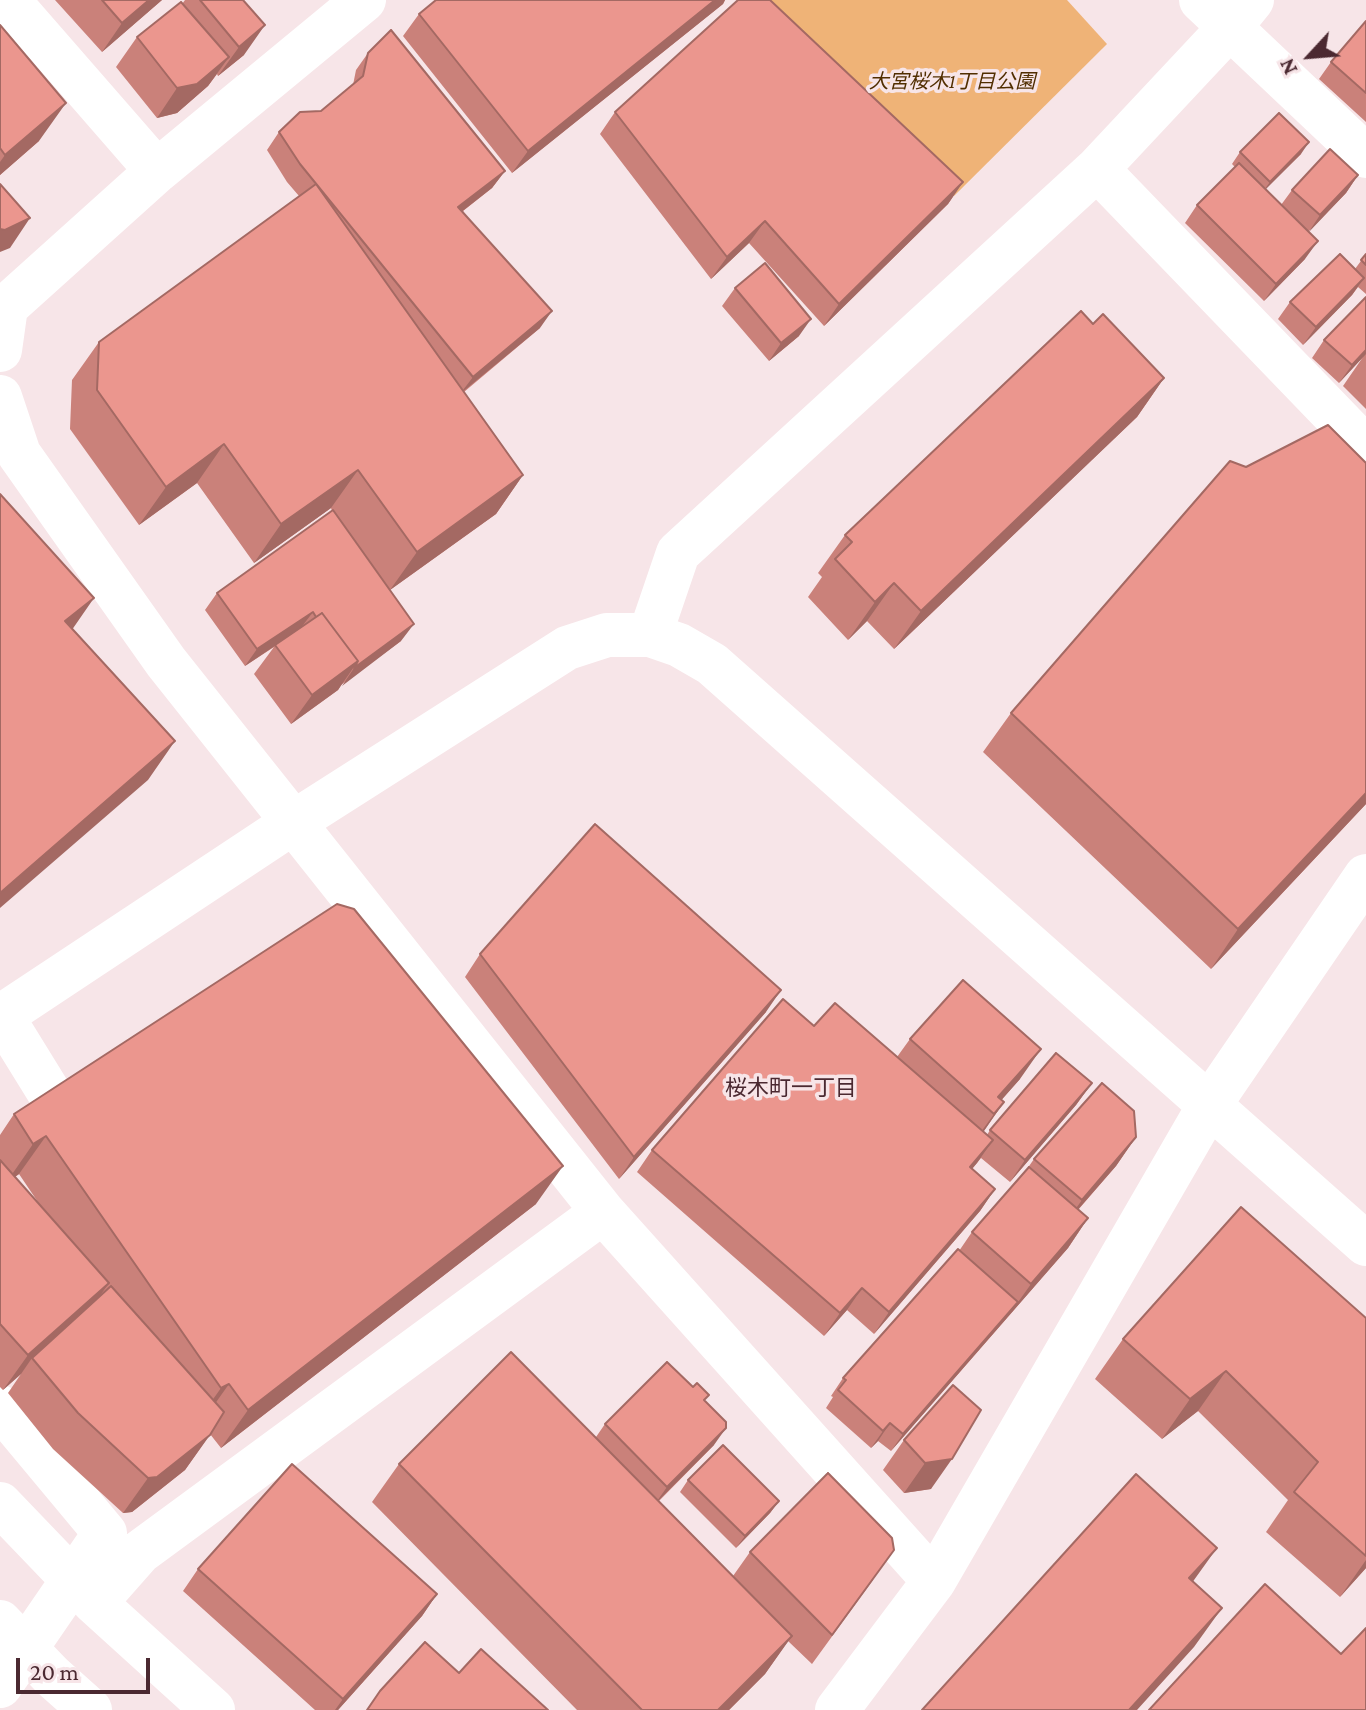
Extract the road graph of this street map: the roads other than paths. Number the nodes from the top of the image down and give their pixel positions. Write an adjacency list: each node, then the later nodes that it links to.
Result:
1 (8, 0): 6 (street)
2 (349, 5): 6 (street)
3 (1228, 9): 4 (street); 5 (street)
4 (1366, 156)
5 (1097, 169): 10 (street); 11 (street)
6 (157, 171): 7 (street)
7 (3, 306): 8 (street)
8 (0, 350)
9 (0, 397): 12 (street)
10 (1366, 448)
11 (650, 635): 12 (street); 15 (street)
12 (294, 822): 14 (street); 17 (street)
13 (1366, 876): 15 (street)
14 (0, 1015): 16 (street)
15 (1210, 1104): 18 (street); 21 (street)
16 (58, 1107)
17 (603, 1212): 21 (street); 22 (street)
18 (1366, 1244)
19 (0, 1407): 24 (street)
20 (0, 1504): 22 (street)
21 (934, 1581): 27 (street)
22 (95, 1603): 26 (street)
23 (0, 1622): 25 (street)
24 (0, 1686)
25 (90, 1710)
26 (213, 1710)
27 (837, 1710)

